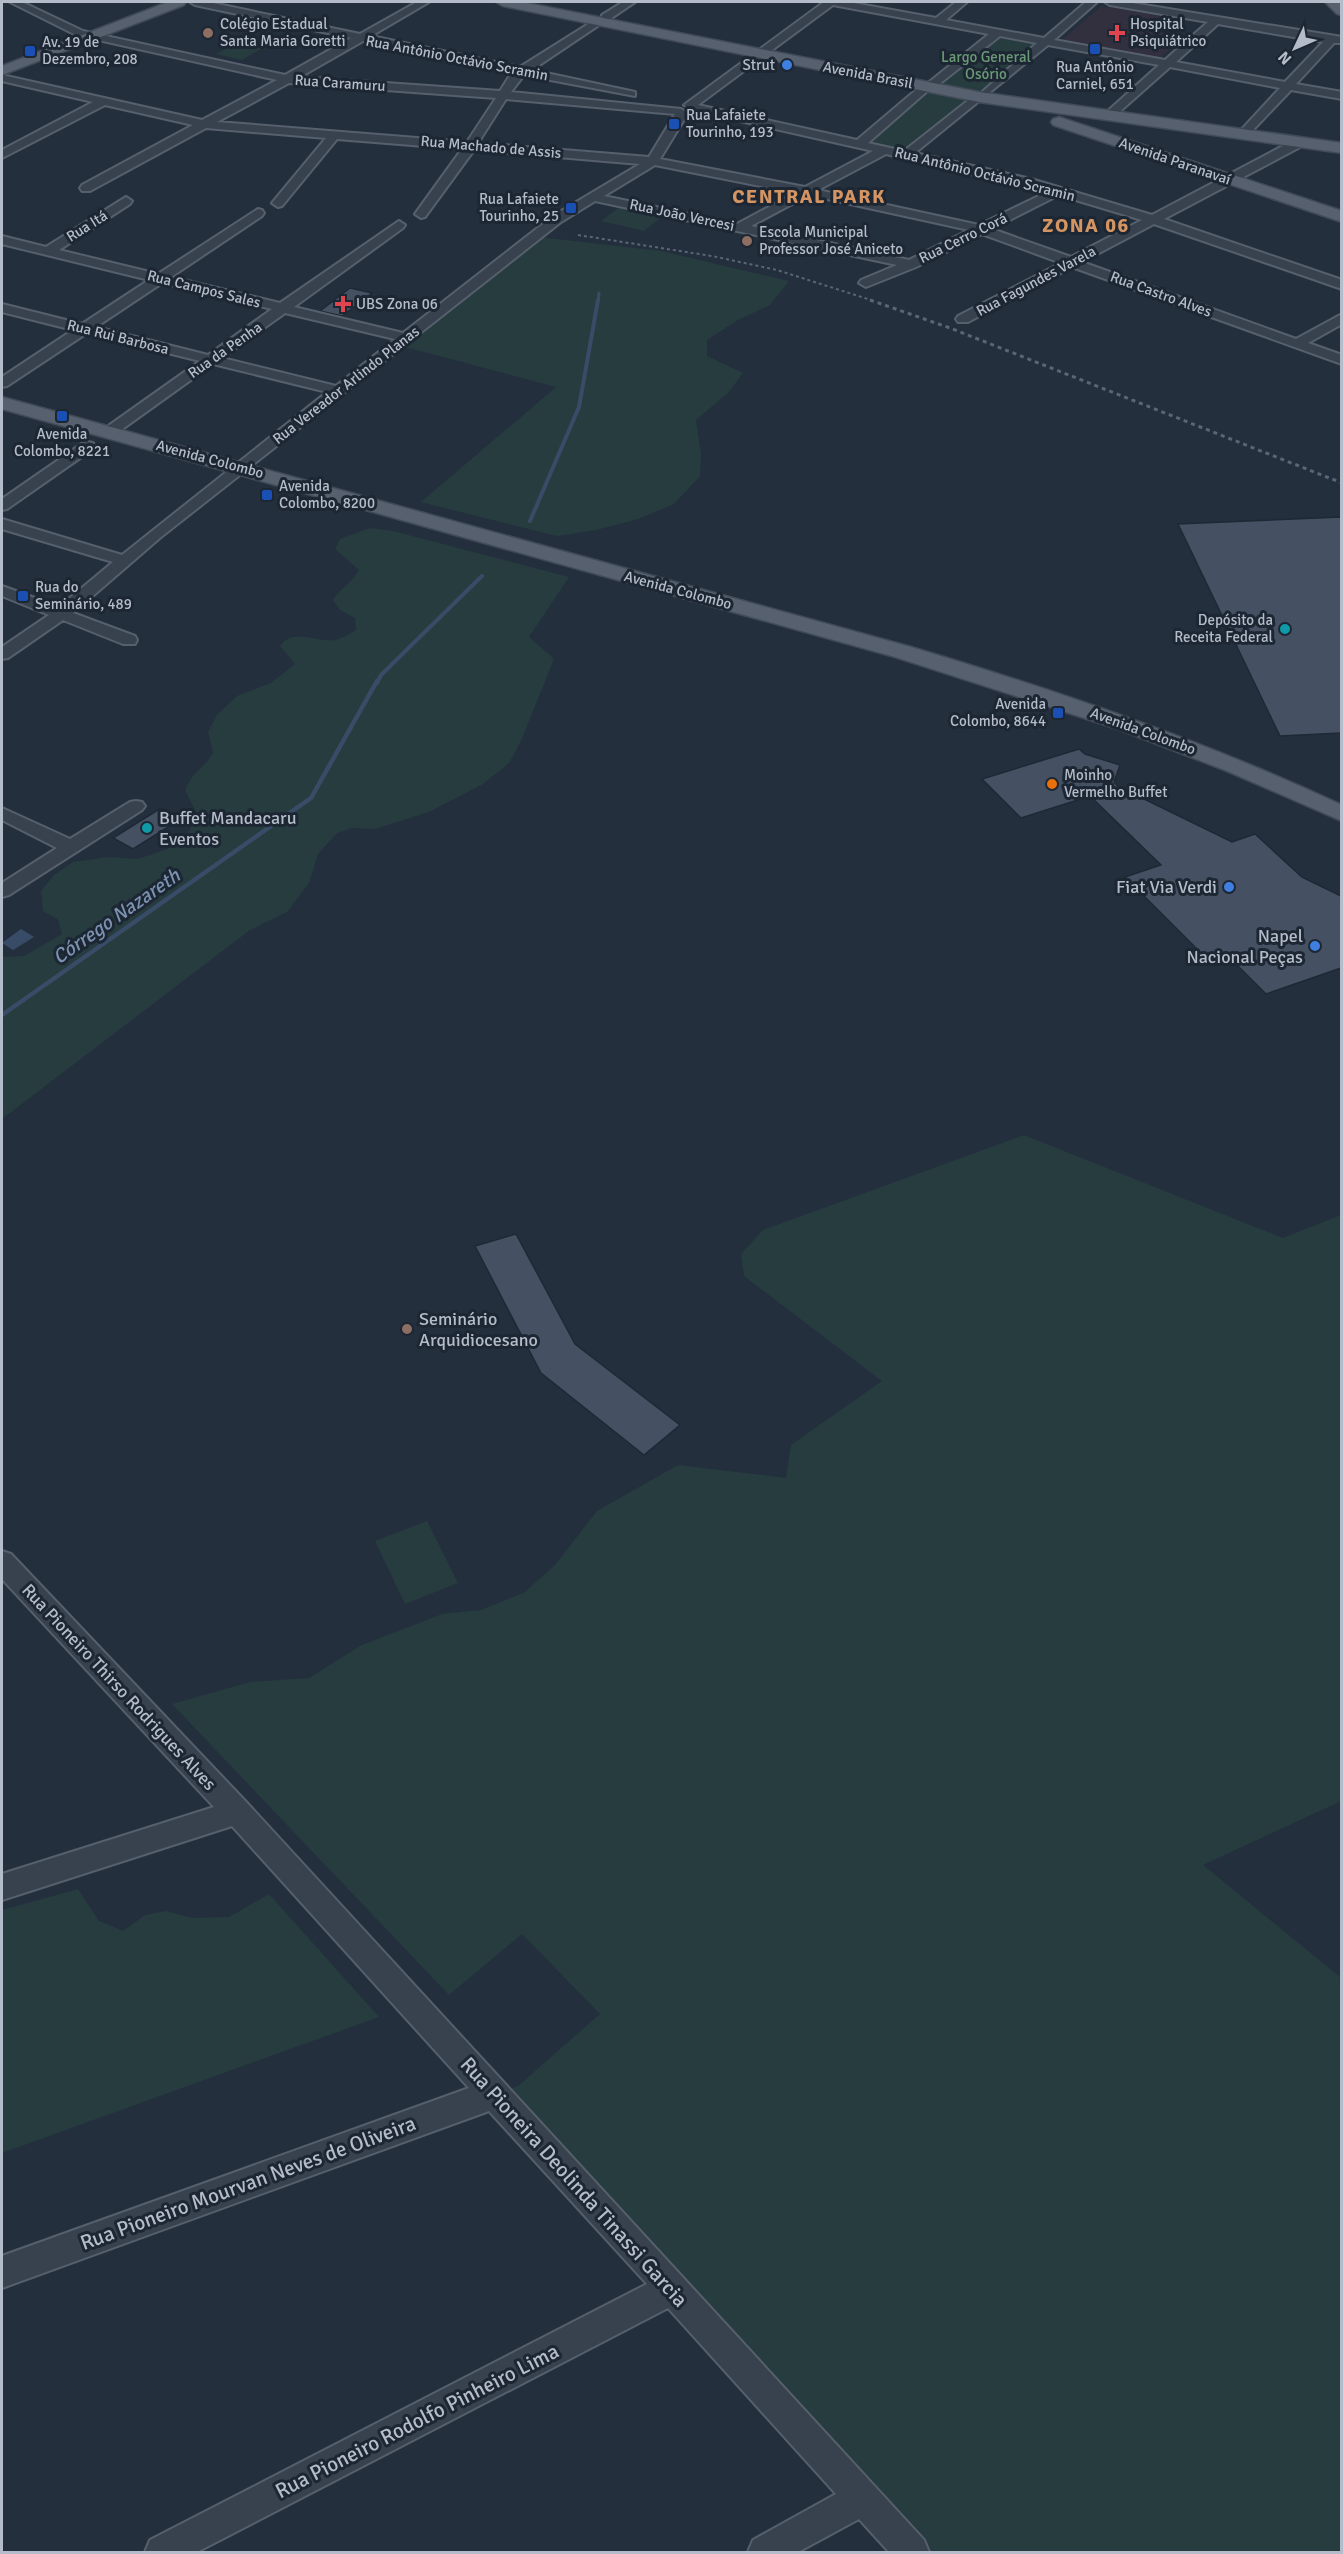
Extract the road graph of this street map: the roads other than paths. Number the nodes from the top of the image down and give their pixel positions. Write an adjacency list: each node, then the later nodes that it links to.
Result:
1 (15, 2): 19 (street, Rua Caramuru)
2 (163, 2): 19 (main road)
3 (179, 2): 19 (main road)
4 (195, 2): 20 (street, Rua Antônio Octávio Scramin)
5 (424, 2): 20 (street)
6 (503, 2): 15 (main road, Avenida Brasil)
7 (530, 2): 15 (main road, Avenida Brasil)
8 (630, 2): 15 (street)
9 (832, 2): 16 (street); 23 (street)
10 (962, 2): 16 (street)
11 (1092, 2): 22 (street)
12 (1110, 2): 17 (street)
13 (1332, 2): 14 (main road)
14 (1341, 11)
15 (602, 19): 23 (main road, Avenida Brasil); 26 (street)
16 (938, 21): 18 (street)
17 (1215, 21): 21 (street); 25 (street)
18 (998, 32): 22 (street); 30 (street)
19 (85, 35): 24 (main road); 27 (main road); 29 (street, Rua Caramuru)
20 (360, 38): 26 (street, Rua Antônio Octávio Scramin); 29 (street)
21 (1336, 40): 31 (street)
22 (1046, 41): 25 (street); 33 (street)
23 (760, 51): 30 (main road, Avenida Brasil); 38 (street)
24 (2, 63)
25 (1165, 64): 31 (street); 39 (street)
26 (523, 70): 32 (street); 38 (street, Rua Antônio Octávio Scramin)
27 (2, 71)
28 (2, 78): 35 (street, Rua Machado de Assis)
29 (287, 79): 32 (street, Rua Caramuru); 40 (street)
30 (930, 85): 33 (main road, Avenida Brasil); 44 (street)
31 (1288, 86): 34 (street); 41 (street)
32 (503, 94): 38 (street, Rua Caramuru); 45 (street)
33 (982, 95): 36 (main road, Avenida Brasil); 37 (main road, Avenida Brasil); 48 (street)
34 (1341, 96)
35 (104, 101): 40 (street, Rua Machado de Assis); 49 (street)
36 (1009, 101): 37 (main road, Avenida Brasil); 51 (main road, Avenida Paranavaí)
37 (1051, 105): 39 (main road, Avenida Brasil); 43 (main road, Avenida Brasil); 51 (main road, Avenida Paranavaí)
38 (687, 109): 44 (street, Rua Antônio Octávio Scramin); 50 (street)
39 (1113, 112): 41 (main road, Avenida Brasil)
40 (204, 124): 42 (street, Rua Machado de Assis); 52 (street)
41 (1247, 130): 46 (main road, Avenida Brasil)
42 (334, 135): 45 (street, Rua Machado de Assis); 57 (street)
43 (1300, 142): 46 (main road, Avenida Brasil); 51 (street, Rua Fagundes Varela)
44 (860, 144): 47 (street, Rua Antônio Octávio Scramin)
45 (471, 145): 50 (street, Rua Machado de Assis); 60 (street)
46 (1340, 146)
47 (886, 149): 48 (street, Rua Antônio Octávio Scramin); 53 (street)
48 (907, 154): 54 (street, Rua Antônio Octávio Scramin)
49 (2, 155)
50 (653, 162): 53 (street, Rua Machado de Assis); 55 (street, Rua Vereador Arlindo Planas)
51 (1233, 177): 58 (main road, Avenida Paranavaí); 61 (main road, Avenida Paranavaí); 62 (street, Rua Fagundes Varela)
52 (86, 188)
53 (806, 191): 64 (street); 65 (street, Rua Machado de Assis)
54 (1058, 191): 62 (street, Rua Antônio Octávio Scramin); 65 (street, Rua Cerro Corá)
55 (593, 196): 64 (street, Rua João Vercesi); 78 (street, Rua Vereador Arlindo Planas)
56 (126, 201): 67 (street, Rua Itá)
57 (278, 203)
58 (1341, 209)
59 (258, 213): 70 (street)
60 (421, 214)
61 (1341, 217)
62 (1153, 219): 68 (street, Rua Fagundes Varela); 72 (street, Rua Antônio Octávio Scramin)
63 (399, 225): 74 (street, Rua da Penha)
64 (740, 227): 69 (street, Rua João Vercesi)
65 (980, 230): 68 (street, Rua Castro Alves); 69 (street, Rua Cerro Corá)
66 (2, 240): 67 (street, Rua Campos Sales)
67 (48, 251): 70 (street, Rua Campos Sales)
68 (1070, 262): 76 (street, Rua Fagundes Varela); 79 (street, Rua Castro Alves)
69 (911, 264): 71 (street, Rua Cerro Corá)
70 (159, 278): 74 (street, Rua Campos Sales); 77 (street)
71 (866, 283)
72 (1341, 285)
73 (2, 308): 77 (street, Rua Rui Barbosa)
74 (284, 308): 78 (street, Rua Campos Sales); 80 (street, Rua da Penha)
75 (1341, 318): 79 (street)
76 (963, 319)
77 (83, 329): 80 (street, Rua Rui Barbosa); 82 (street)
78 (407, 338): 83 (street, Rua Vereador Arlindo Planas)
79 (1298, 343): 81 (street, Rua Castro Alves)
80 (210, 360): 83 (street, Rua Rui Barbosa); 88 (street, Rua da Penha)
81 (1341, 360)
82 (2, 383)
83 (339, 391): 90 (street, Rua Vereador Arlindo Planas)
84 (2, 403): 85 (main road, Avenida Colombo)
85 (45, 414): 87 (main road); 88 (main road, Avenida Colombo)
86 (2, 422): 87 (main road, Avenida Colombo)
87 (25, 428): 89 (main road, Avenida Colombo)
88 (109, 432): 90 (main road, Avenida Colombo)
89 (88, 446): 91 (main road, Avenida Colombo); 92 (street)
90 (241, 467): 91 (street, Rua Vereador Arlindo Planas); 101 (main road, Avenida Colombo)
91 (222, 482): 94 (street, Rua Vereador Arlindo Planas); 102 (main road, Avenida Colombo)
92 (2, 506)
93 (2, 524): 94 (street)
94 (126, 561): 96 (street, Rua Vereador Arlindo Planas)
95 (2, 591): 96 (street)
96 (61, 614): 97 (street); 98 (street, Rua Vereador Arlindo Planas)
97 (129, 640)
98 (2, 654)
99 (136, 806): 103 (street)
100 (2, 813): 103 (street)
101 (1341, 814)
102 (1341, 830)
103 (71, 847): 104 (street)
104 (2, 891)
105 (2, 1562): 106 (street, Rua Pioneiro Thirso Rodrigues Alves)
106 (237, 1812): 107 (street); 108 (street, Rua Pioneira Deolinda Tinassi Garcia)
107 (2, 1887)
108 (494, 2094): 109 (street, Rua Pioneiro Mourvan Neves de Oliveira); 110 (street, Rua Pioneira Deolinda Tinassi Garcia)
109 (2, 2272)
110 (671, 2289): 111 (street, Rua Pioneira Deolinda Tinassi Garcia); 112 (street, Rua Pioneiro Rodolfo Pinheiro Lima)
111 (862, 2498): 113 (street); 114 (street, Rua Pioneira Deolinda Tinassi Garcia)
112 (162, 2553)
113 (765, 2553)
114 (912, 2553)

